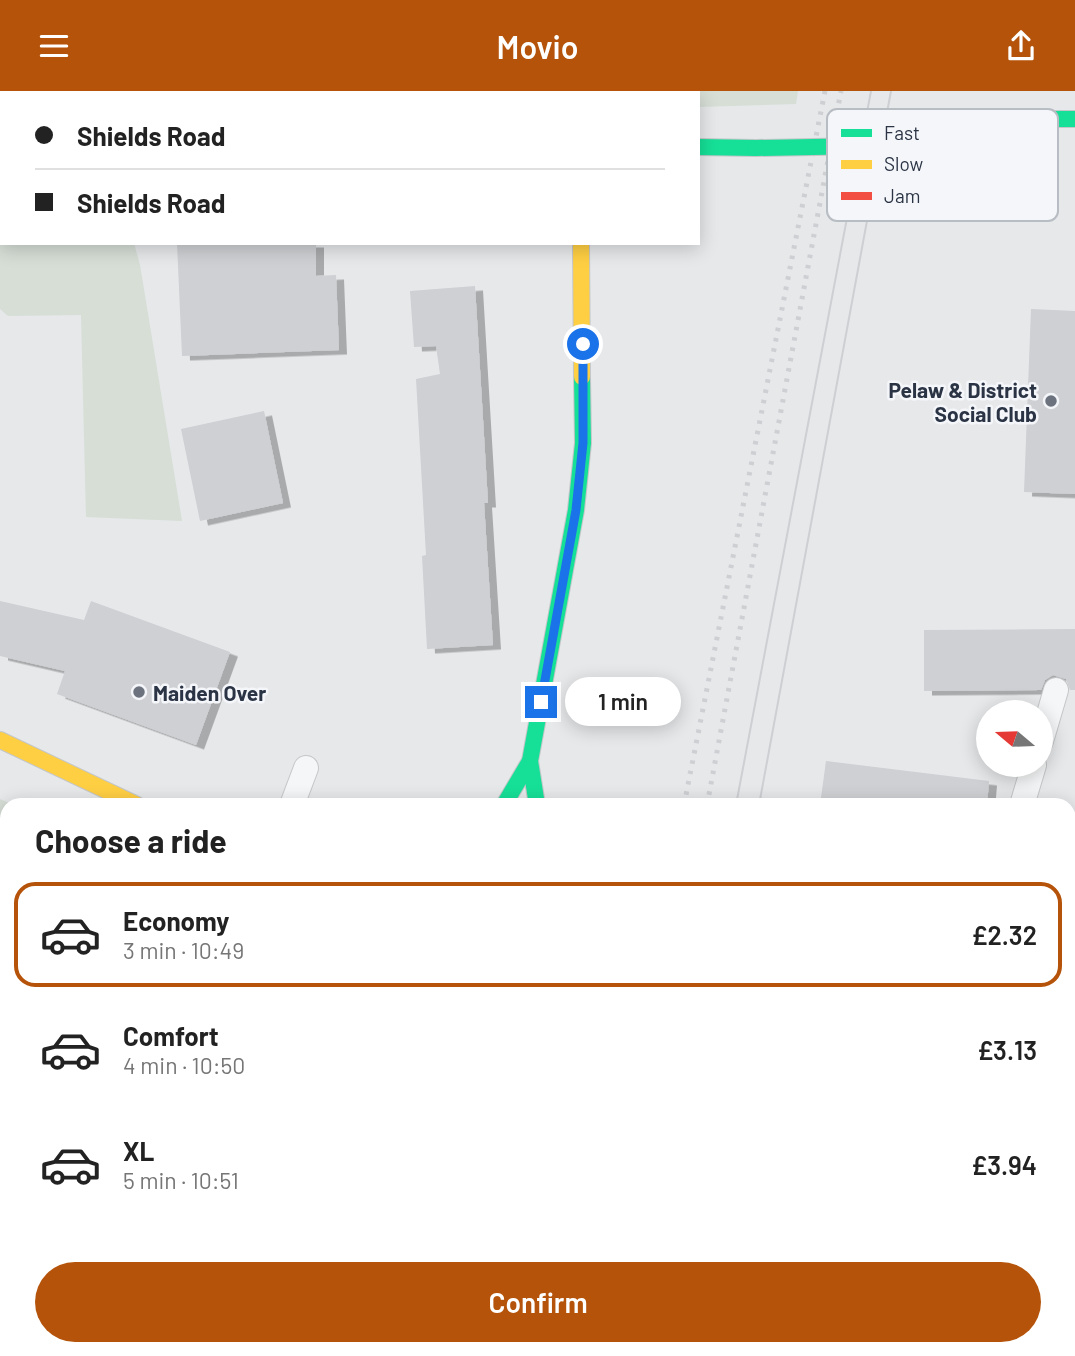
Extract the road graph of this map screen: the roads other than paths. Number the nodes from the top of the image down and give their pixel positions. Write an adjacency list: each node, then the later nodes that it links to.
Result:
1 (700, 146): 2 (main road, bridge)
2 (827, 147)
3 (581, 245): 7 (main road)
4 (1056, 689): 5 (lane)
5 (1053, 700)
6 (0, 740): 10 (main road)
7 (530, 761): 12 (main road); 13 (main road)
8 (306, 768): 11 (lane)
9 (1031, 777): 14 (lane)
10 (122, 798)
11 (295, 798)
12 (508, 798)
13 (536, 798)
14 (1025, 798)

